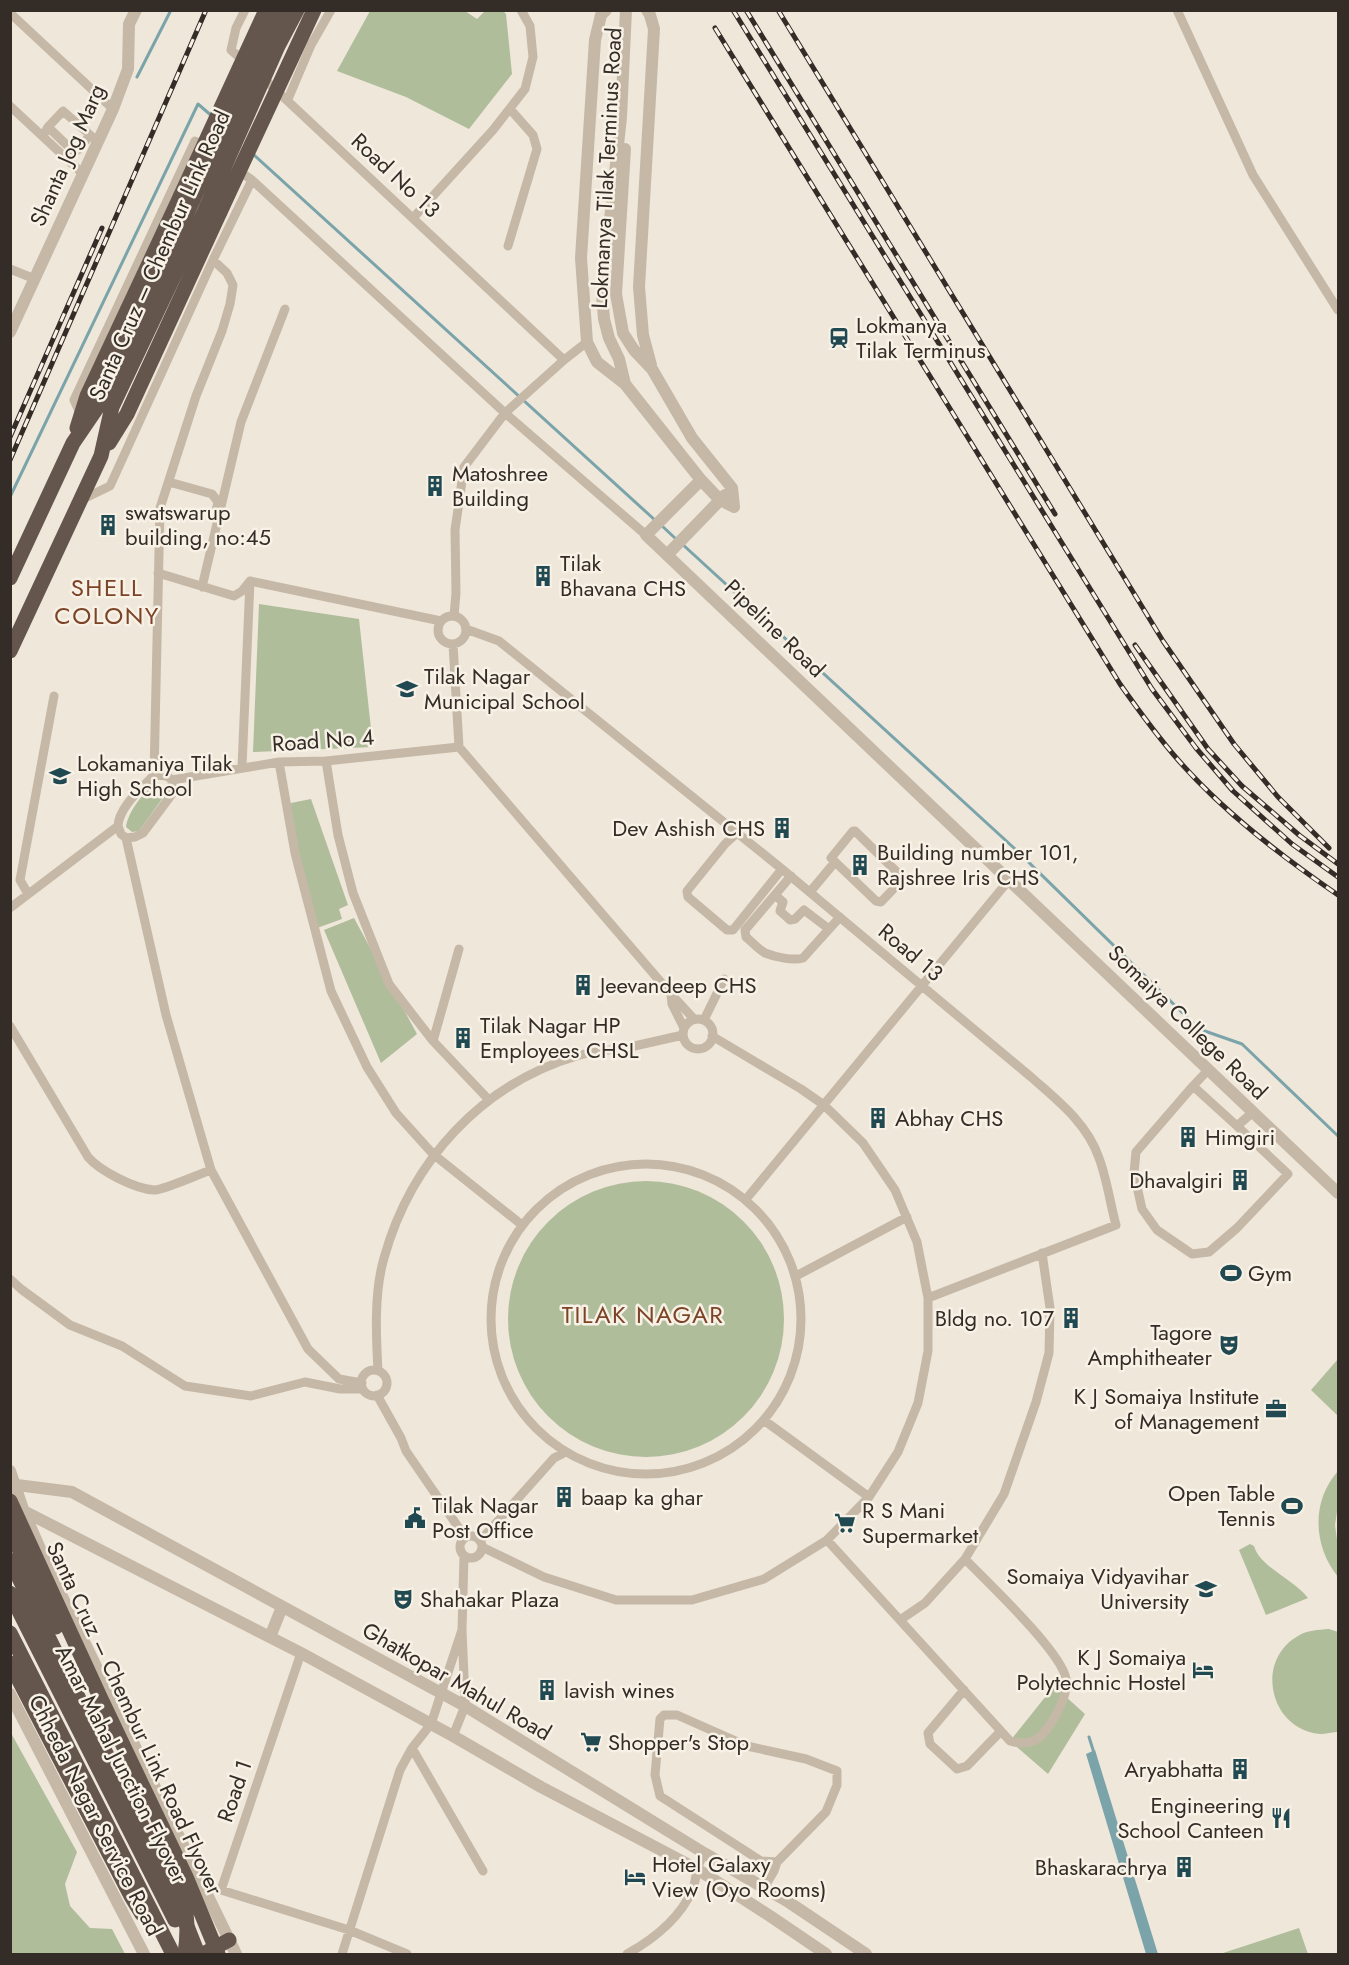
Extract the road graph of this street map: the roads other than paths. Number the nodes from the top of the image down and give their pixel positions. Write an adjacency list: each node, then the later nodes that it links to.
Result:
1 (136, 10): 17 (street, Shanta Jog Marg)
2 (245, 10): 15 (street, Road No 13)
3 (266, 10): 24 (highway, bridge)
4 (282, 10): 24 (highway, Santa Cruz – Chembur Link Road, bridge)
5 (297, 10): 24 (highway, Santa Cruz – Chembur Link Road, bridge)
6 (314, 10): 24 (highway, bridge)
7 (331, 10): 15 (street)
8 (520, 10): 18 (street)
9 (626, 10): 36 (street, Lokmanya Tilak Terminus Road)
10 (634, 10): 35 (street, Lokmanya Tilak Terminus Road)
11 (647, 10): 35 (street)
12 (1178, 10): 31 (street)
13 (603, 12): 33 (street)
14 (10, 13): 17 (street)
15 (288, 99): 25 (street, Road No 13)
16 (10, 106): 20 (street)
17 (113, 109): 21 (street, Shanta Jog Marg)
18 (510, 109): 25 (street); 26 (street)
19 (48, 127): 20 (street); 21 (street); 21 (street)
20 (43, 136): 22 (street)
21 (94, 138): 22 (street, Shanta Jog Marg)
22 (83, 174): 29 (street, Shanta Jog Marg)
23 (252, 180): 27 (street); 37 (street, Pipeline Road); 38 (street, Pipeline Road)
24 (200, 203): 38 (highway); 39 (highway, Santa Cruz – Chembur Link Road); 43 (highway, Santa Cruz – Chembur Link Road)
25 (413, 218): 34 (street, Road No 13)
26 (508, 246)
27 (213, 260): 41 (street); 43 (street)
28 (10, 269): 29 (street)
29 (35, 279): 32 (street, Shanta Jog Marg)
30 (285, 309): 50 (street)
31 (1338, 310)
32 (10, 332)
33 (587, 342): 34 (street); 36 (street)
34 (564, 360): 37 (street)
35 (652, 369): 42 (street, Lokmanya Tilak Terminus Road)
36 (625, 384): 40 (street, Lokmanya Tilak Terminus Road)
37 (508, 410): 45 (street, Pipeline Road); 51 (street)
38 (81, 415): 39 (highway)
39 (73, 443): 48 (highway, Santa Cruz – Chembur Link Road)
40 (701, 480): 44 (street, Lokmanya Tilak Terminus Road); 45 (street)
41 (169, 482): 47 (street); 50 (street)
42 (732, 488): 44 (street); 44 (street, Lokmanya Tilak Terminus Road)
43 (80, 500): 55 (highway, Santa Cruz – Chembur Link Road)
44 (720, 500): 46 (street)
45 (646, 535): 46 (street, Pipeline Road)
46 (676, 546): 69 (street, Pipeline Road)
47 (158, 573): 50 (street); 61 (street)
48 (10, 578)
49 (250, 581): 50 (street); 52 (street); 60 (street)
50 (200, 586)
51 (454, 616): 52 (street); 53 (street)
52 (441, 621): 54 (street)
53 (466, 629): 54 (street); 64 (street, Road 13)
54 (453, 644): 57 (street)
55 (10, 651)
56 (54, 696): 71 (street)
57 (459, 747): 58 (street, Road No 4); 79 (street)
58 (326, 761): 59 (street, Road No 4); 84 (street)
59 (279, 762): 60 (street, Road No 4); 91 (street)
60 (242, 767): 62 (street, Road No 4)
61 (154, 775): 62 (street, Road No 4); 63 (street)
62 (172, 780): 65 (street)
63 (118, 826): 65 (street); 71 (street)
64 (737, 833): 67 (street, Road 13); 67 (street)
65 (126, 838): 93 (street)
66 (835, 862): 66 (street); 70 (street)
67 (782, 869): 68 (street, Road 13)
68 (791, 876): 70 (street, Road 13); 72 (street)
69 (1010, 880): 78 (street); 85 (street, Somaiya College Road)
70 (810, 892): 74 (street, Road 13)
71 (28, 894): 73 (street)
72 (775, 895): 75 (street); 75 (street)
73 (10, 908)
74 (840, 917): 75 (street); 78 (street, Road 13)
75 (829, 929)
76 (459, 949): 84 (street)
77 (724, 979): 80 (street)
78 (922, 987): 88 (street); 99 (street, Road 13)
79 (670, 994): 80 (street); 82 (street)
80 (699, 1020): 82 (street); 83 (street)
81 (10, 1026): 93 (street)
82 (683, 1032): 83 (street); 87 (street)
83 (712, 1036): 88 (street)
84 (433, 1041): 87 (street)
85 (1209, 1069): 86 (street); 89 (street, Somaiya College Road)
86 (1193, 1086): 90 (street); 94 (street)
87 (489, 1100): 91 (street)
88 (824, 1105): 96 (street); 97 (street)
89 (1253, 1112): 90 (street); 92 (street, Somaiya College Road)
90 (1237, 1126): 94 (street)
91 (433, 1154): 98 (street); 103 (street)
92 (1303, 1159): 94 (street); 95 (street, Somaiya College Road)
93 (211, 1170): 104 (street)
94 (1288, 1174)
95 (1338, 1193)
96 (747, 1198): 98 (street); 100 (street)
97 (907, 1217): 100 (street); 102 (street)
98 (522, 1225): 107 (street)
99 (1042, 1253): 102 (street, Road 13); 119 (street)
100 (796, 1276): 106 (street)
101 (10, 1279): 104 (street)
102 (928, 1298): 110 (street)
103 (378, 1371): 104 (street); 105 (street)
104 (362, 1386): 105 (street)
105 (377, 1395): 115 (street)
106 (765, 1421): 107 (street); 110 (street)
107 (562, 1454): 117 (street)
108 (10, 1470): 109 (street)
109 (13, 1485): 112 (street); 122 (street, Ghatkopar Mahul Road)
110 (869, 1497): 116 (street)
111 (10, 1503): 112 (street); 151 (highway, Santa Cruz – Chembur Link Road Flyover, bridge)
112 (24, 1512): 113 (street); 126 (street); 143 (street)
113 (10, 1513)
114 (10, 1530): 148 (highway, Santa Cruz – Chembur Link Road Flyover, bridge)
115 (465, 1537): 117 (street); 118 (street)
116 (827, 1540): 117 (street); 123 (street)
117 (481, 1544): 118 (street)
118 (464, 1556): 124 (street)
119 (965, 1559): 123 (street); 134 (street)
120 (10, 1560): 150 (highway)
121 (10, 1593): 149 (highway, Amar Mahal Junction Flyover)
122 (282, 1607): 126 (street); 131 (street, Ghatkopar Mahul Road)
123 (900, 1620): 129 (street)
124 (462, 1630): 131 (street); 132 (street)
125 (10, 1633): 128 (highway, Amar Mahal Junction Flyover)
126 (270, 1637): 127 (street)
127 (301, 1653): 133 (street); 142 (street, Road 1)
128 (15, 1658): 147 (highway, Amar Mahal Junction Flyover)
129 (964, 1690): 134 (street); 134 (street)
130 (10, 1694): 146 (street, Chheda Nagar Service Road)
131 (441, 1694): 132 (street, Ghatkopar Mahul Road); 133 (street)
132 (465, 1706): 135 (street); 137 (street, Ghatkopar Mahul Road)
133 (431, 1724): 135 (street); 136 (street)
134 (1001, 1731)
135 (453, 1736): 139 (street)
136 (412, 1748): 140 (street); 142 (street)
137 (704, 1853): 139 (street); 141 (street, Ghatkopar Mahul Road)
138 (777, 1862): 138 (street); 141 (street)
139 (697, 1869): 145 (street); 154 (street)
140 (483, 1871)
141 (764, 1888): 144 (street, Ghatkopar Mahul Road)
142 (349, 1929): 152 (street); 153 (street, Road 1)
143 (232, 1947): 150 (highway)
144 (853, 1950): 155 (street, Ghatkopar Mahul Road)
145 (633, 1953)
146 (144, 1954)
147 (168, 1954)
148 (185, 1954)
149 (193, 1954)
150 (200, 1954)
151 (218, 1954)
152 (342, 1954)
153 (407, 1954)
154 (826, 1954)
155 (866, 1954)

